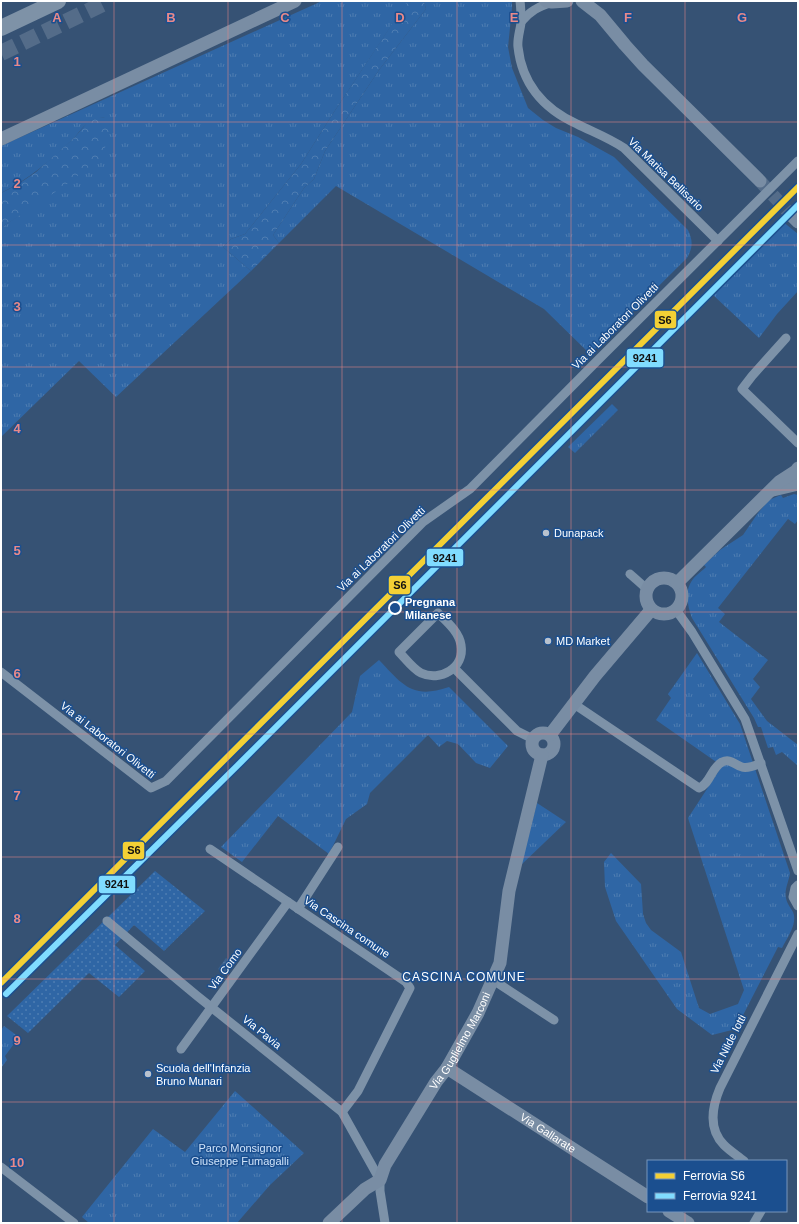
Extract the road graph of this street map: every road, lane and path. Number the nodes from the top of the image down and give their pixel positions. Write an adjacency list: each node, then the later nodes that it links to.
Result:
1 (58, 1): 10 (highway)
2 (294, 1): 11 (street)
3 (520, 1): 9 (street, Via Marisa Bellisario)
4 (567, 1): 7 (street)
5 (582, 1): 8 (street)
6 (598, 1): 8 (street)
7 (549, 2): 9 (street)
8 (600, 15): 13 (street)
9 (521, 22): 14 (street, Via Marisa Bellisario)
10 (1, 28)
11 (1, 139)
12 (798, 161): 14 (street, Via ai Laboratori Olivetti)
13 (760, 181)
14 (718, 241): 26 (street, Via ai Laboratori Olivetti)
15 (786, 338): 16 (street)
16 (798, 443)
17 (797, 473): 19 (street)
18 (798, 484): 19 (street)
19 (773, 490): 21 (street)
20 (630, 574): 22 (street)
21 (677, 584): 22 (street); 24 (street)
22 (647, 589): 23 (street)
23 (651, 610): 24 (street); 27 (street)
24 (676, 610): 31 (street)
25 (454, 668): 25 (street); 29 (street)
26 (1, 672)
27 (574, 704): 28 (street); 31 (street)
28 (550, 735): 29 (street); 30 (street)
29 (533, 738): 30 (street)
30 (542, 756): 41 (street, Via Guglielmo Marconi)
31 (761, 763): 34 (street)
32 (338, 847): 38 (street)
33 (210, 849): 36 (street, Via Cascina comune)
34 (798, 871)
35 (798, 885): 37 (street)
36 (288, 902): 38 (street, Via Cascina comune); 42 (street, Via Como)
37 (798, 906)
38 (298, 909): 46 (street, Via Cascina comune)
39 (107, 921): 42 (street, Via Pavia)
40 (798, 934): 47 (street, Via Nilde Iotti)
41 (493, 980): 43 (street); 45 (street, Via Guglielmo Marconi)
42 (212, 1008): 44 (street, Via Como); 46 (street, Via Pavia)
43 (554, 1020)
44 (181, 1049)
45 (447, 1068): 49 (street, Via Guglielmo Marconi); 50 (street, Via Gallarate)
46 (342, 1112): 49 (street, Via Pavia)
47 (743, 1160)
48 (1, 1167): 53 (street)
49 (380, 1180): 54 (street); 55 (street, Via Guglielmo Marconi)
50 (647, 1196)
51 (671, 1212): 56 (street)
52 (761, 1212): 57 (street)
53 (74, 1223)
54 (329, 1223)
55 (385, 1223)
56 (688, 1223)
57 (754, 1223)

